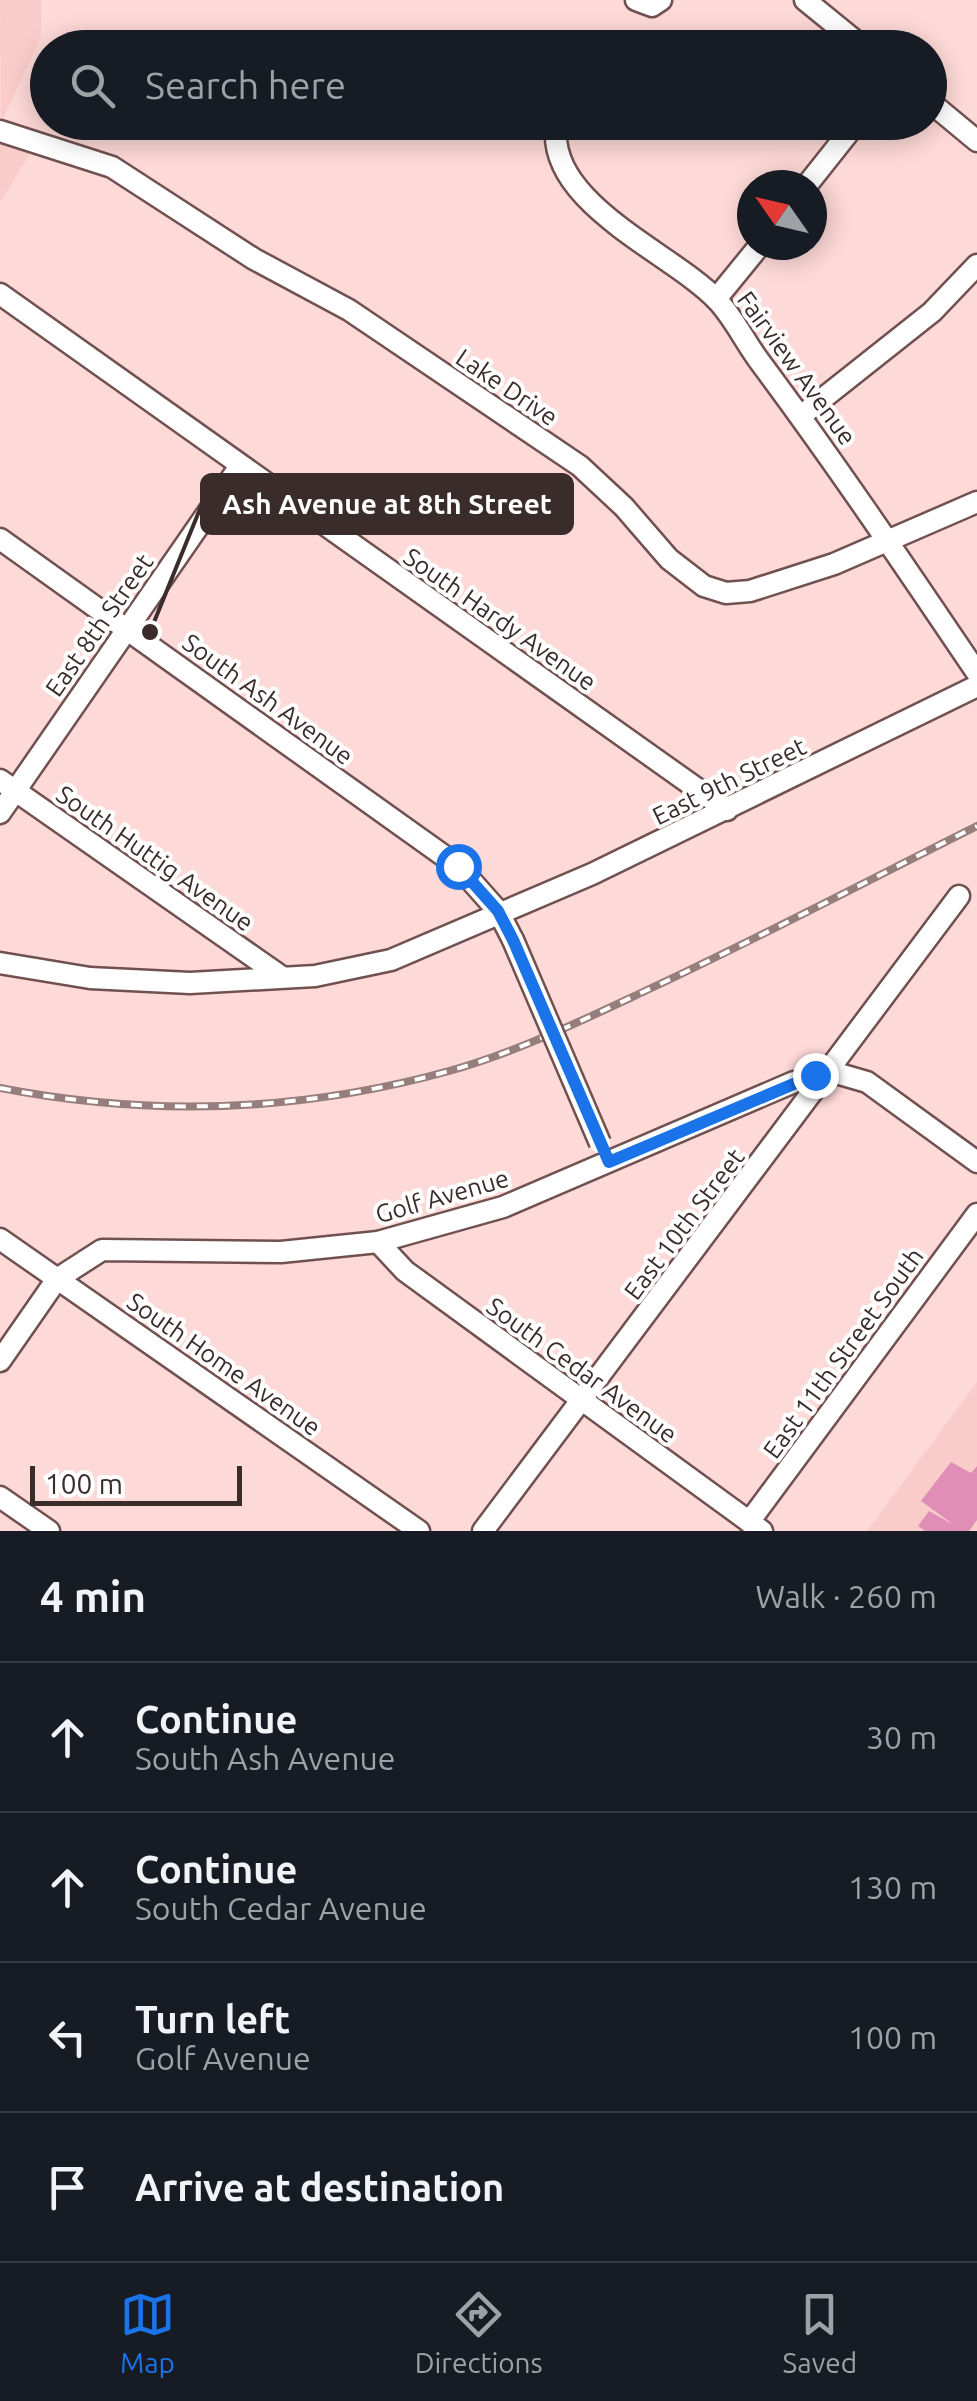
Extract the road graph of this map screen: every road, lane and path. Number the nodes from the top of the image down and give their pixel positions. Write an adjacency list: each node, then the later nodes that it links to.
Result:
1 (636, 0): 2 (street)
2 (662, 0)
3 (805, 0): 4 (street)
4 (828, 7): 5 (street)
5 (848, 30)
6 (947, 116): 12 (street)
7 (0, 130): 8 (street, Lake Drive)
8 (30, 140)
9 (31, 140): 22 (street, Lake Drive)
10 (554, 140): 17 (street, Fairview Avenue)
11 (844, 140): 13 (street)
12 (977, 141)
13 (820, 170)
14 (748, 260): 17 (street)
15 (977, 265): 18 (street)
16 (0, 294): 19 (street, South Hardy Avenue)
17 (716, 299): 18 (street, Fairview Avenue)
18 (802, 415): 22 (street, Fairview Avenue)
19 (240, 466): 23 (street, East 8th Street); 27 (street, South Hardy Avenue)
20 (977, 502): 22 (street, Lake Drive)
21 (0, 538): 23 (street, South Ash Avenue)
22 (888, 541): 24 (street, Fairview Avenue)
23 (127, 629): 26 (street, East 8th Street); 30 (street, South Ash Avenue)
24 (977, 673)
25 (977, 686): 27 (street, East 9th Street)
26 (7, 786): 28 (street, East 8th Street); 32 (street, South Huttig Avenue)
27 (727, 810): 30 (street, East 9th Street)
28 (0, 812)
29 (959, 896): 33 (street, East 10th Street)
30 (498, 911): 32 (street); 34 (street, bridge)
31 (0, 962): 32 (street)
32 (282, 977)
33 (827, 1074): 34 (street, Golf Avenue); 35 (street); 41 (street, East 10th Street)
34 (604, 1152): 38 (street, Golf Avenue)
35 (977, 1162)
36 (977, 1214): 43 (street, East 11th Street South)
37 (0, 1239): 39 (street, South Home Avenue)
38 (378, 1242): 39 (street, Golf Avenue); 41 (street, South Cedar Avenue)
39 (57, 1279): 40 (street); 45 (street, South Home Avenue)
40 (0, 1361)
41 (582, 1402): 43 (street, South Cedar Avenue); 46 (street, East 10th Street)
42 (0, 1497): 44 (street)
43 (756, 1526)
44 (49, 1531)
45 (419, 1531)
46 (483, 1531)

